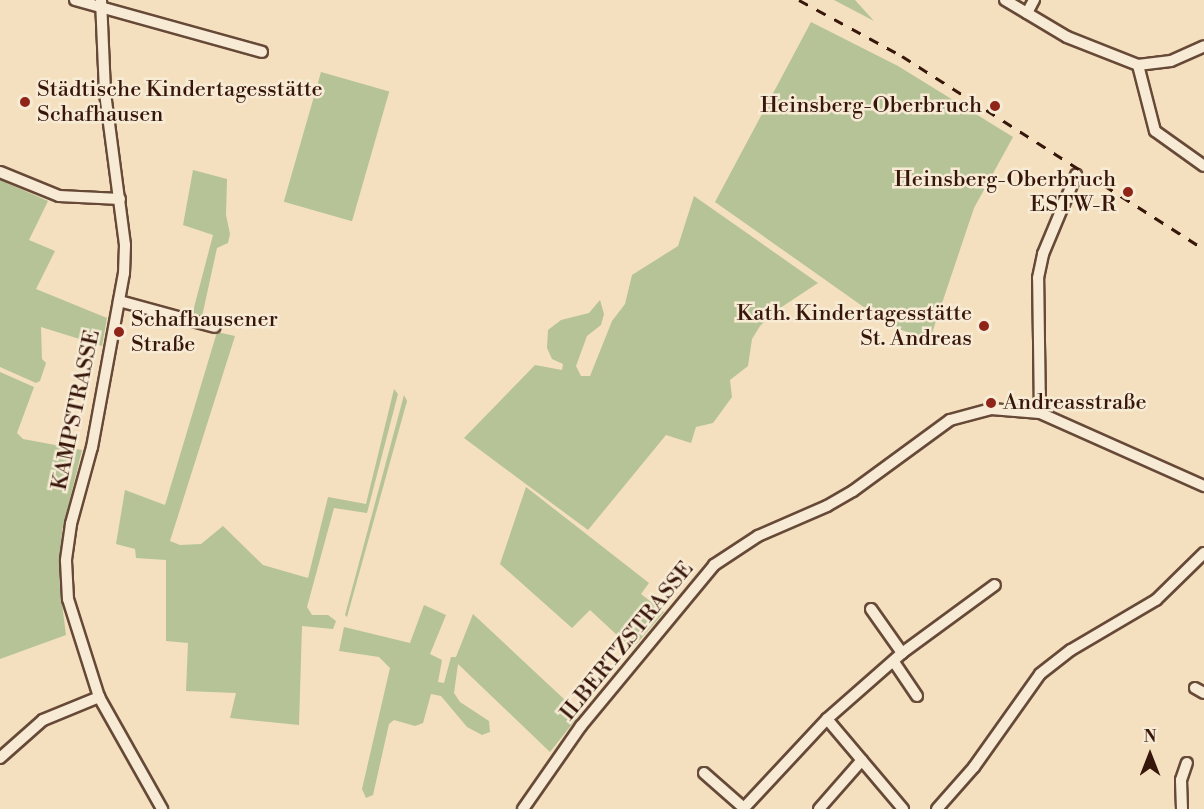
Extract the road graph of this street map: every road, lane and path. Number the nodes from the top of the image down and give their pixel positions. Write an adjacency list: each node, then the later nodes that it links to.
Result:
1 (75, 0): 4 (street)
2 (1005, 0): 5 (street)
3 (1034, 0): 5 (street)
4 (100, 4): 7 (street); 12 (street, KAMPSTRASSE)
5 (1027, 13): 8 (street)
6 (1204, 46): 8 (street)
7 (262, 52)
8 (1138, 65): 9 (street)
9 (1204, 166)
10 (0, 172): 12 (street)
11 (1076, 175): 15 (street)
12 (120, 199): 13 (street, KAMPSTRASSE)
13 (119, 301): 14 (street); 23 (street, KAMPSTRASSE)
14 (215, 327)
15 (1040, 413): 16 (street, ILBERTZSTRASSE); 31 (street, ILBERTZSTRASSE)
16 (1204, 486)
17 (1204, 553): 34 (street)
18 (995, 585): 20 (street)
19 (871, 609): 20 (street)
20 (903, 653): 21 (street)
21 (894, 662): 22 (street); 24 (street)
22 (918, 696)
23 (99, 697): 25 (street); 30 (street, KAMPSTRASSE)
24 (827, 718): 26 (street); 29 (street)
25 (0, 758)
26 (862, 760): 32 (street); 33 (street)
27 (1187, 763): 35 (street)
28 (704, 773): 29 (street)
29 (744, 808)
30 (162, 809)
31 (523, 809)
32 (819, 809)
33 (903, 809)
34 (937, 809)
35 (1182, 809)

